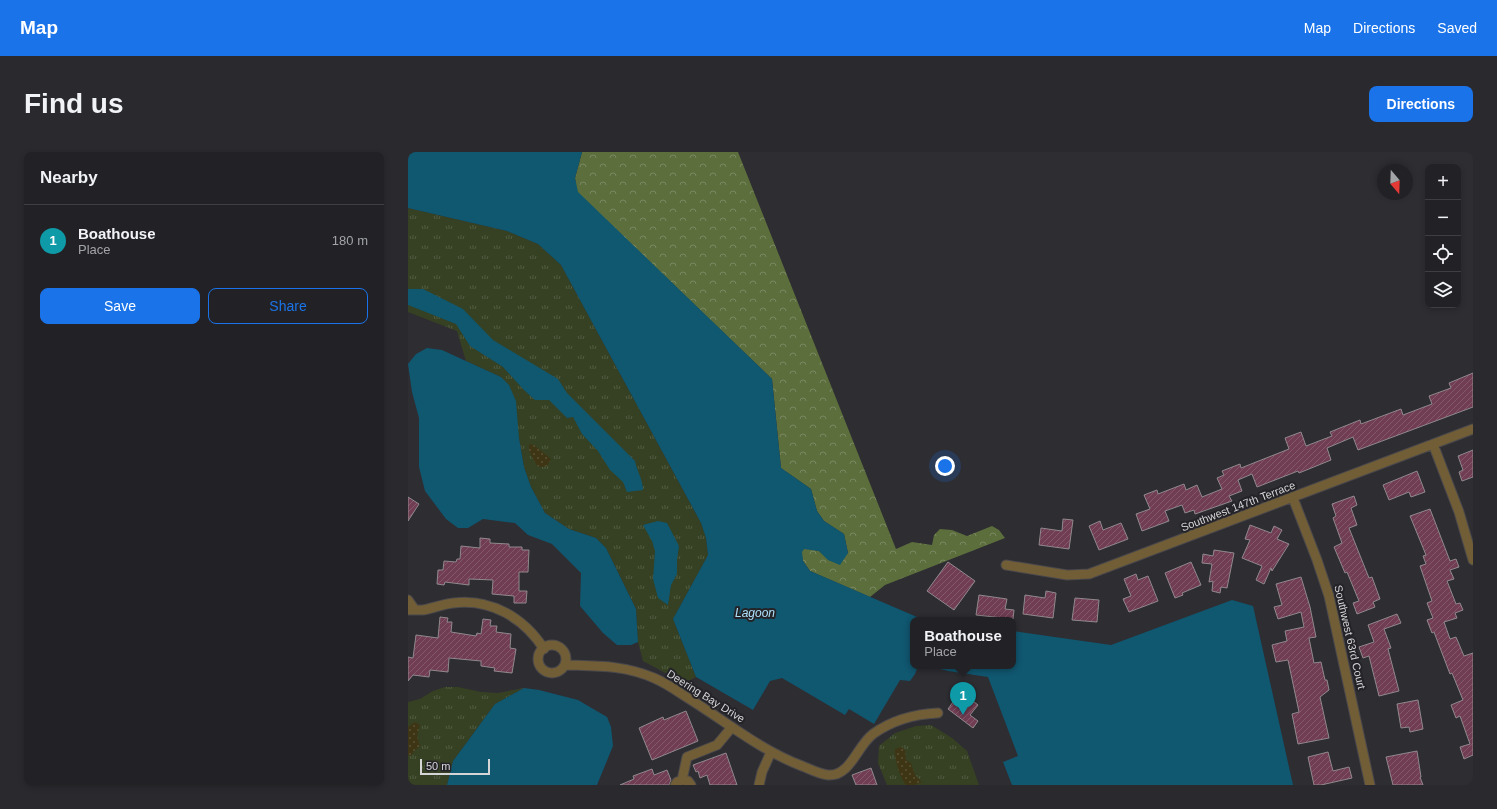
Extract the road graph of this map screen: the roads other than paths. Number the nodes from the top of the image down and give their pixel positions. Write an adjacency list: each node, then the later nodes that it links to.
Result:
1 (1473, 429): 2 (street, Southwest 147th Terrace)
2 (1433, 444): 3 (street, Southwest 147th Terrace); 4 (street)
3 (1293, 498): 5 (street, Southwest 147th Terrace); 16 (street, Southwest 63rd Court)
4 (1473, 560)
5 (1006, 565)
6 (408, 600): 7 (street)
7 (412, 610): 8 (street)
8 (544, 648): 9 (street); 9 (street, Deering Bay Drive)
9 (565, 665): 11 (street, Deering Bay Drive)
10 (938, 713): 12 (street, Deering Bay Drive)
11 (732, 727): 12 (street, Deering Bay Drive); 13 (street)
12 (771, 752): 15 (street)
13 (679, 782): 14 (street)
14 (691, 785)
15 (759, 785)
16 (1370, 785)

